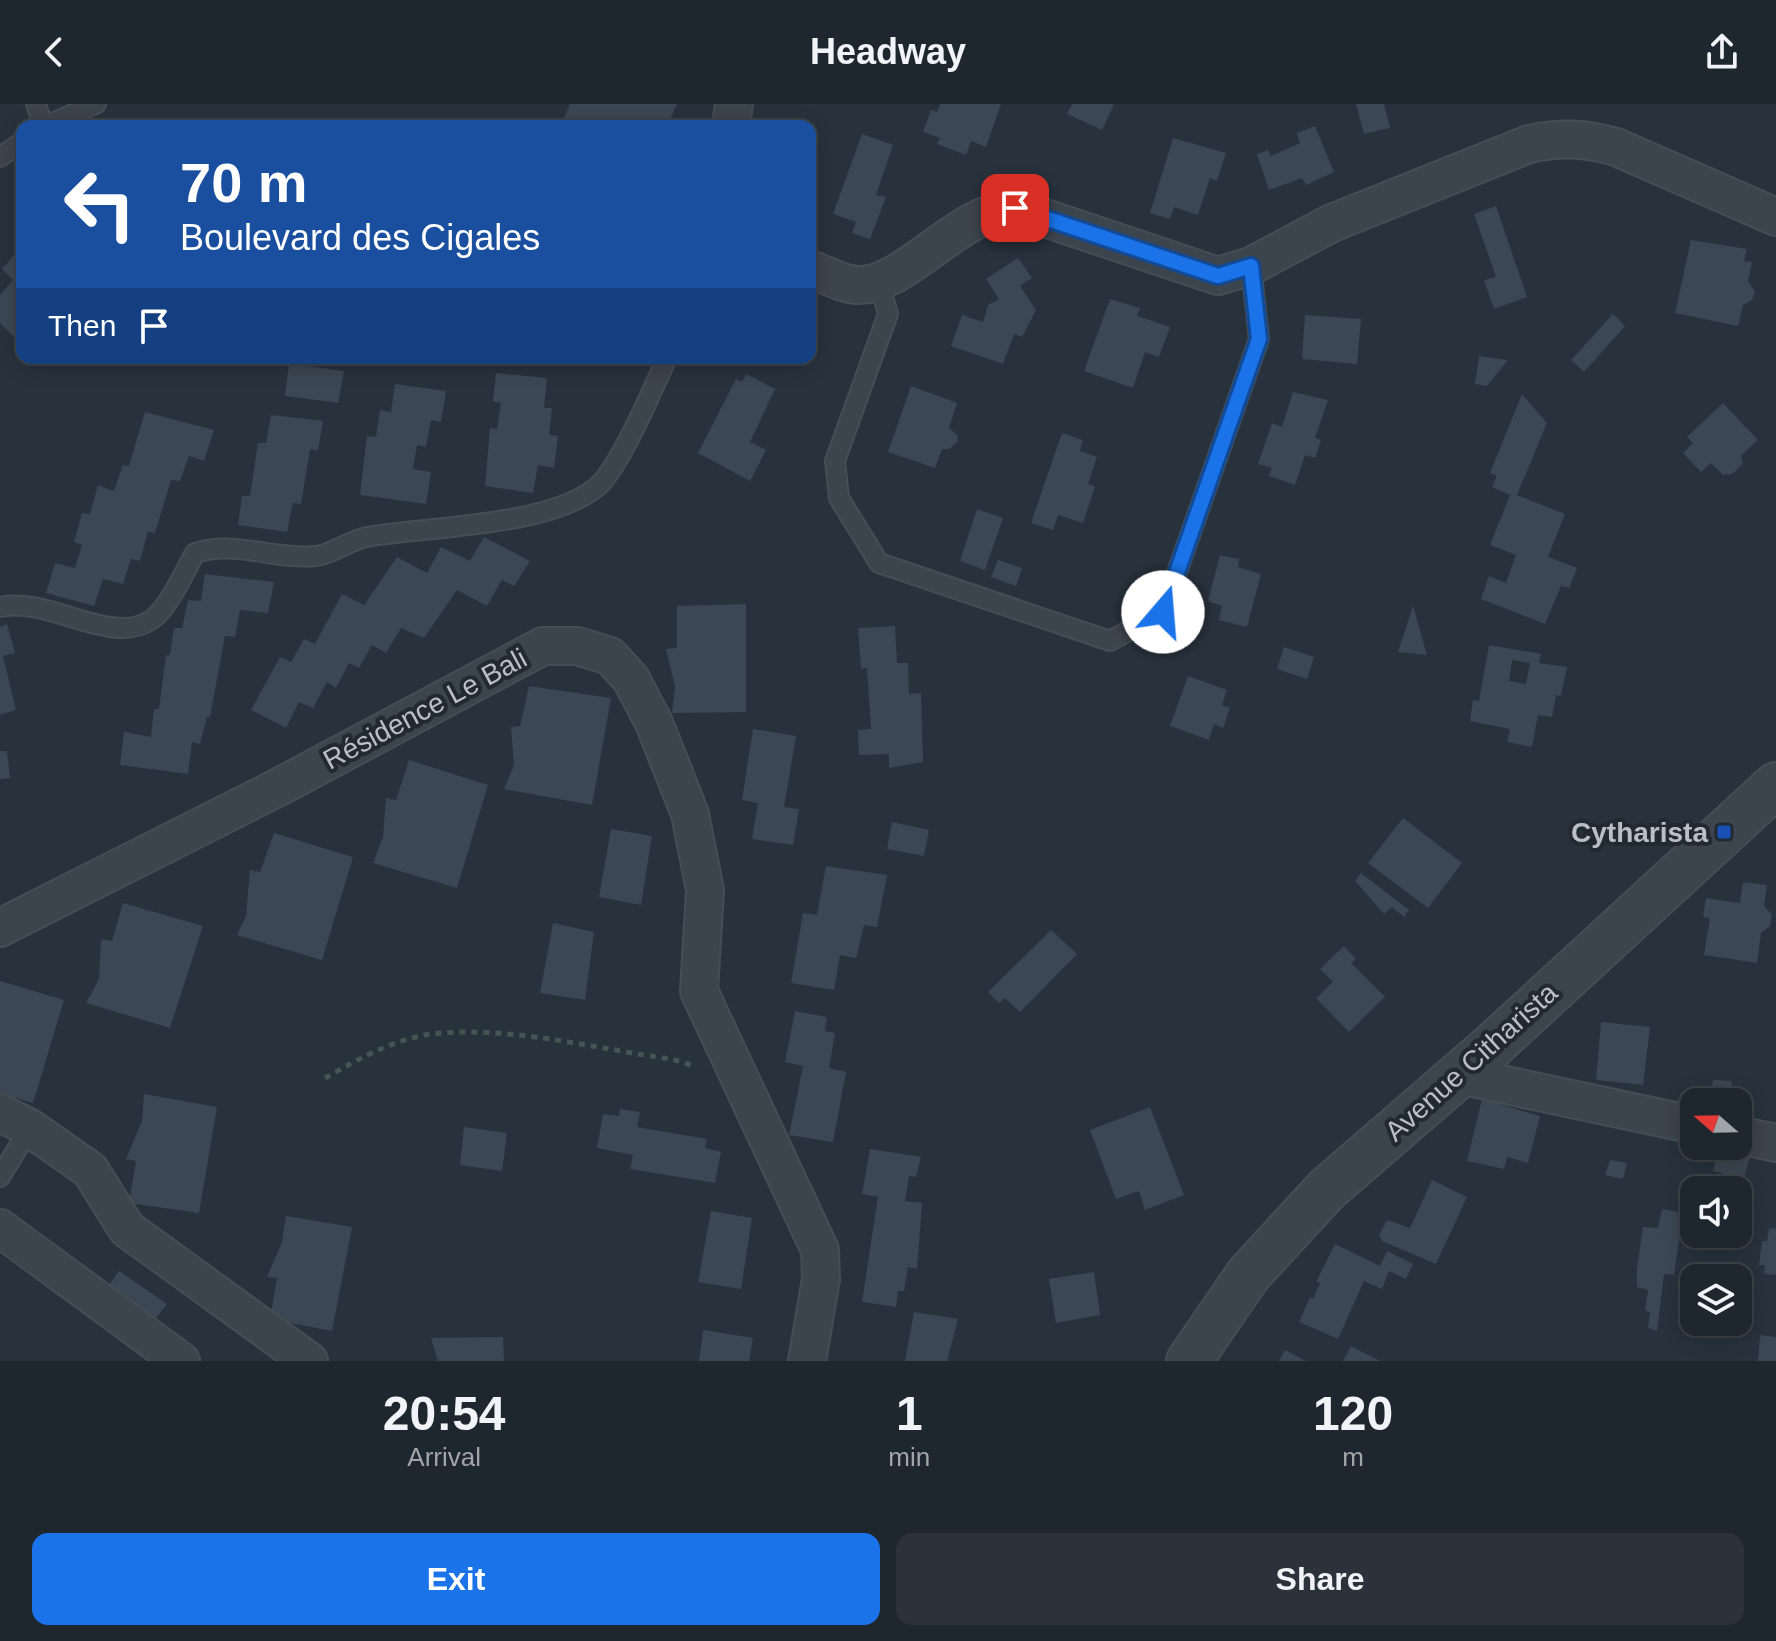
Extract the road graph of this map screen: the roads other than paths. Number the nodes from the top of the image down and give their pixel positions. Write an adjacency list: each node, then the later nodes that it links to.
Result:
1 (96, 104): 2 (lane)
2 (58, 120)
3 (1776, 217): 4 (street)
4 (1251, 266): 6 (street); 6 (lane)
5 (816, 271): 6 (street)
6 (879, 282)
7 (664, 364): 8 (lane)
8 (0, 607)
9 (1776, 785): 11 (street, Avenue Citharista)
10 (0, 928): 20 (street, Résidence Le Bali)
11 (1459, 1075): 13 (street); 21 (street, Avenue Citharista)
12 (15, 1120): 16 (lane); 19 (street)
13 (1680, 1122)
14 (1752, 1138): 15 (street)
15 (1776, 1143)
16 (0, 1177)
17 (0, 1228): 18 (street)
18 (173, 1359)
19 (309, 1361)
20 (807, 1361)
21 (1189, 1361)

